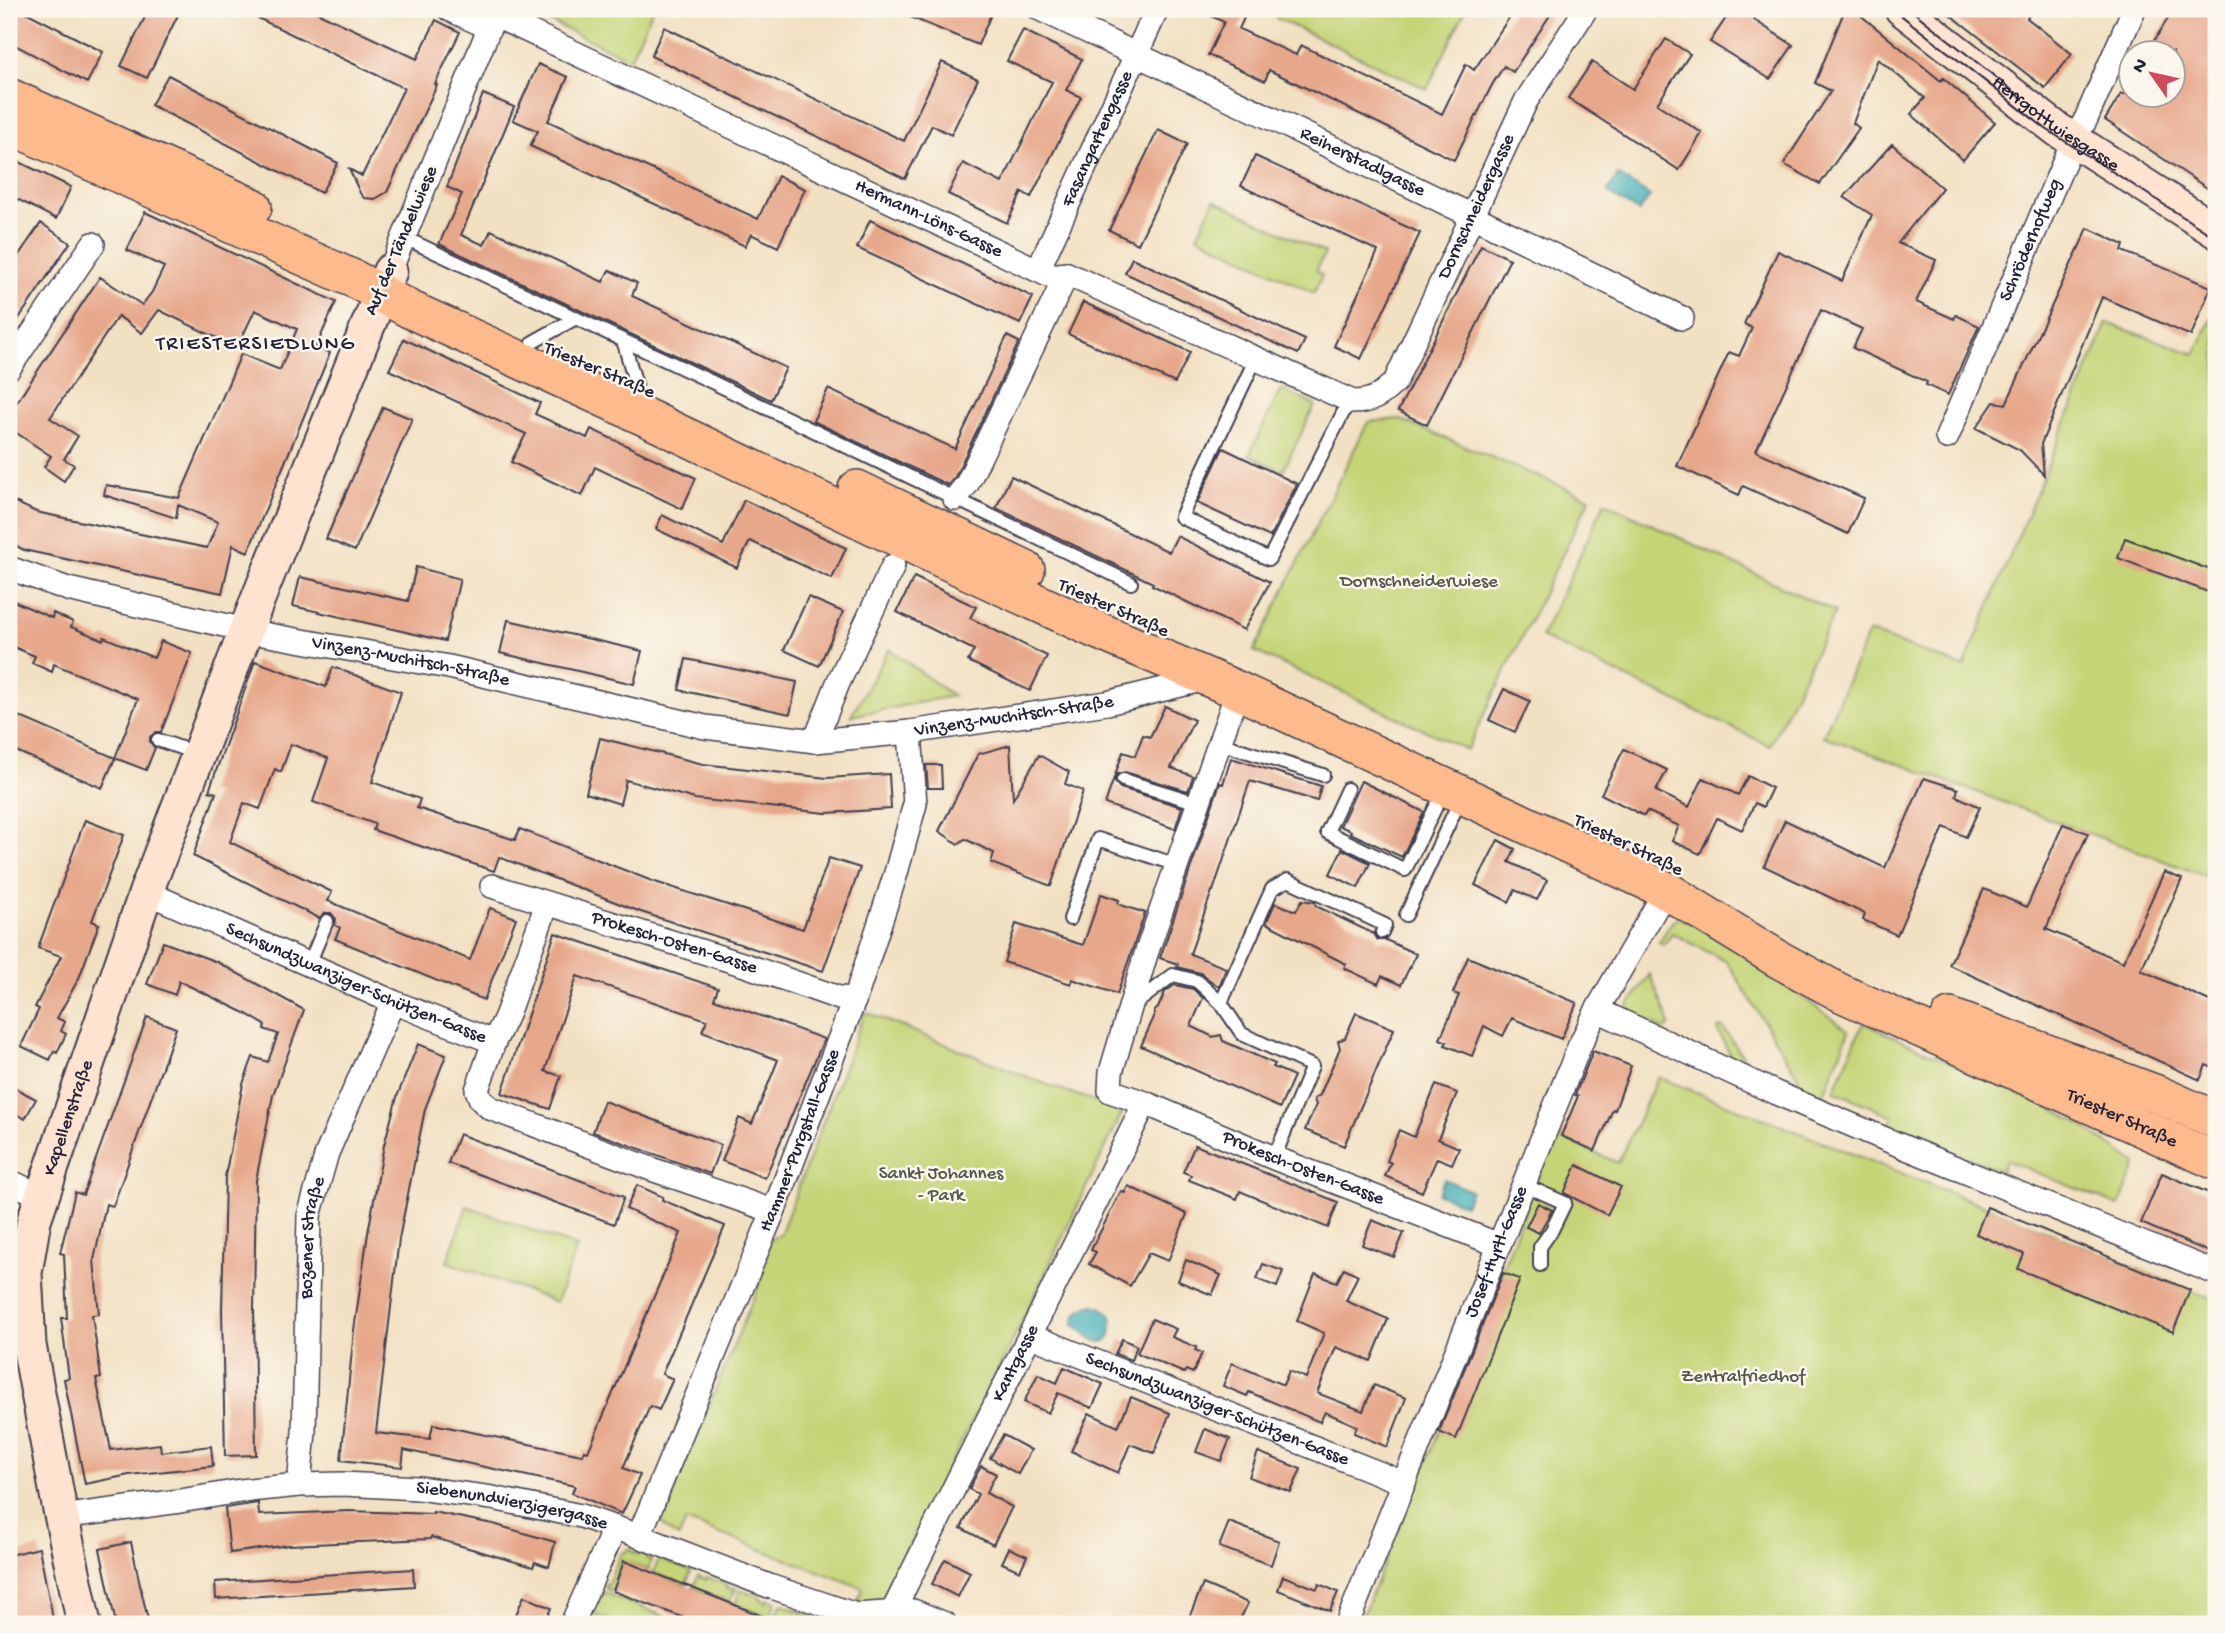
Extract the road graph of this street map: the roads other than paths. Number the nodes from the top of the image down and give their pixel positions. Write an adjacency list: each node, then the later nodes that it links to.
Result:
1 (449, 9): 7 (street, Hermann-Löns-Gasse)
2 (1040, 9): 8 (street, Reiherstadlgasse)
3 (1157, 9): 8 (street, Fasangartengasse)
4 (1586, 9): 12 (street, Dornschneidergasse)
5 (1902, 9): 11 (main road, Herrgottwiesgasse)
6 (2134, 9): 11 (street, Schröderhofweg)
7 (493, 17): 14 (street, Auf der Tändelwiese); 16 (street, Hermann-Löns-Gasse)
8 (1135, 55): 12 (street, Reiherstadlgasse); 16 (street, Fasangartengasse)
9 (9, 97): 18 (main road, Triester Straße)
10 (9, 125): 18 (main road, Triester Straße)
11 (2074, 141): 13 (main road, Herrgottwiesgasse); 27 (street, Schröderhofweg)
12 (1471, 215): 20 (street, Reiherstadlgasse); 26 (street, Dornschneidergasse)
13 (2216, 231)
14 (405, 238): 18 (street, Auf der Tändelwiese); 19 (lane, Triester Straße)
15 (93, 244): 24 (street)
16 (1038, 270): 17 (street, Hermann-Löns-Gasse)
17 (1067, 274): 23 (street, Hermann-Löns-Gasse); 28 (street)
18 (385, 283): 22 (main road, Triester Straße); 32 (main road, Auf der Tändelwiese); 33 (main road, Triester Straße)
19 (576, 318): 21 (lane, Triester Straße); 22 (lane)
20 (1682, 318)
21 (623, 340): 25 (lane); 28 (lane, Triester Straße)
22 (533, 342): 25 (main road, Triester Straße)
23 (1256, 358): 26 (street, Hermann-Löns-Gasse); 26 (lane)
24 (9, 368)
25 (636, 385): 61 (main road, Triester Straße)
26 (1359, 401)
27 (1947, 437)
28 (955, 499): 31 (lane, Triester Straße)
29 (893, 566): 36 (street)
30 (9, 568): 32 (street, Vinzenz-Muchitsch-Straße)
31 (1131, 583)
32 (246, 630): 36 (street, Vinzenz-Muchitsch-Straße); 38 (main road, Kapellenstraße)
33 (1222, 684): 34 (street, Vinzenz-Muchitsch-Straße); 37 (street); 42 (main road, Triester Straße)
34 (910, 732): 36 (street, Vinzenz-Muchitsch-Straße); 54 (street, Hammer-Purgstall-Gasse)
35 (158, 740): 38 (lane)
36 (815, 741)
37 (1219, 743): 39 (lane); 43 (street)
38 (199, 754): 47 (main road, Kapellenstraße)
39 (1323, 775)
40 (1123, 779): 43 (lane)
41 (1347, 789): 42 (lane)
42 (1455, 790): 46 (main road, Triester Straße); 49 (lane)
43 (1198, 803): 44 (street)
44 (1177, 865): 50 (lane); 57 (street)
45 (492, 886): 48 (street, Prokesch-Osten-Gasse)
46 (1665, 890): 58 (street, Josef-Hyrtl-Gasse); 63 (main road, Triester Straße)
47 (146, 892): 53 (street, Sechsundzwanziger-Schützen-Gasse); 66 (main road, Kapellenstraße)
48 (547, 904): 54 (street, Prokesch-Osten-Gasse); 59 (street)
49 (1406, 915)
50 (1070, 919)
51 (327, 921): 53 (lane)
52 (1382, 932): 56 (lane)
53 (309, 964): 55 (street, Sechsundzwanziger-Schützen-Gasse)
54 (855, 999): 67 (street, Hammer-Purgstall-Gasse)
55 (393, 1002): 59 (street, Sechsundzwanziger-Schützen-Gasse); 73 (street, Bozener Straße)
56 (1221, 1003): 57 (lane); 62 (lane)
57 (1129, 1009): 60 (street, Prokesch-Osten-Gasse)
58 (1597, 1010): 65 (street, Josef-Hyrtl-Gasse); 70 (street)
59 (494, 1042): 67 (street, Sechsundzwanziger-Schützen-Gasse)
60 (1145, 1103): 62 (street, Prokesch-Osten-Gasse); 71 (street, Kantgasse)
61 (2216, 1120)
62 (1274, 1158): 68 (street, Prokesch-Osten-Gasse)
63 (2216, 1161)
64 (9, 1181): 66 (street)
65 (1522, 1184): 68 (street, Josef-Hyrtl-Gasse); 69 (lane)
66 (41, 1196): 74 (main road, Kapellenstraße)
67 (773, 1211): 76 (street, Hammer-Purgstall-Gasse)
68 (1499, 1245): 72 (street, Josef-Hyrtl-Gasse)
69 (1541, 1265)
70 (2216, 1273)
71 (1031, 1336): 72 (street, Sechsundzwanziger-Schützen-Gasse); 77 (street, Kantgasse)
72 (1404, 1483): 81 (street, Josef-Hyrtl-Gasse)
73 (299, 1485): 74 (street, Siebenundvierzigergasse); 75 (street, Siebenundvierzigergasse)
74 (61, 1517): 78 (main road, Kapellenstraße)
75 (613, 1527): 76 (street, Siebenundvierzigergasse); 79 (street)
76 (639, 1535): 77 (street, Siebenundvierzigergasse)
77 (890, 1619): 80 (street, Siebenundvierzigergasse)
78 (84, 1624)
79 (572, 1624)
80 (945, 1624)
81 (1346, 1624)

